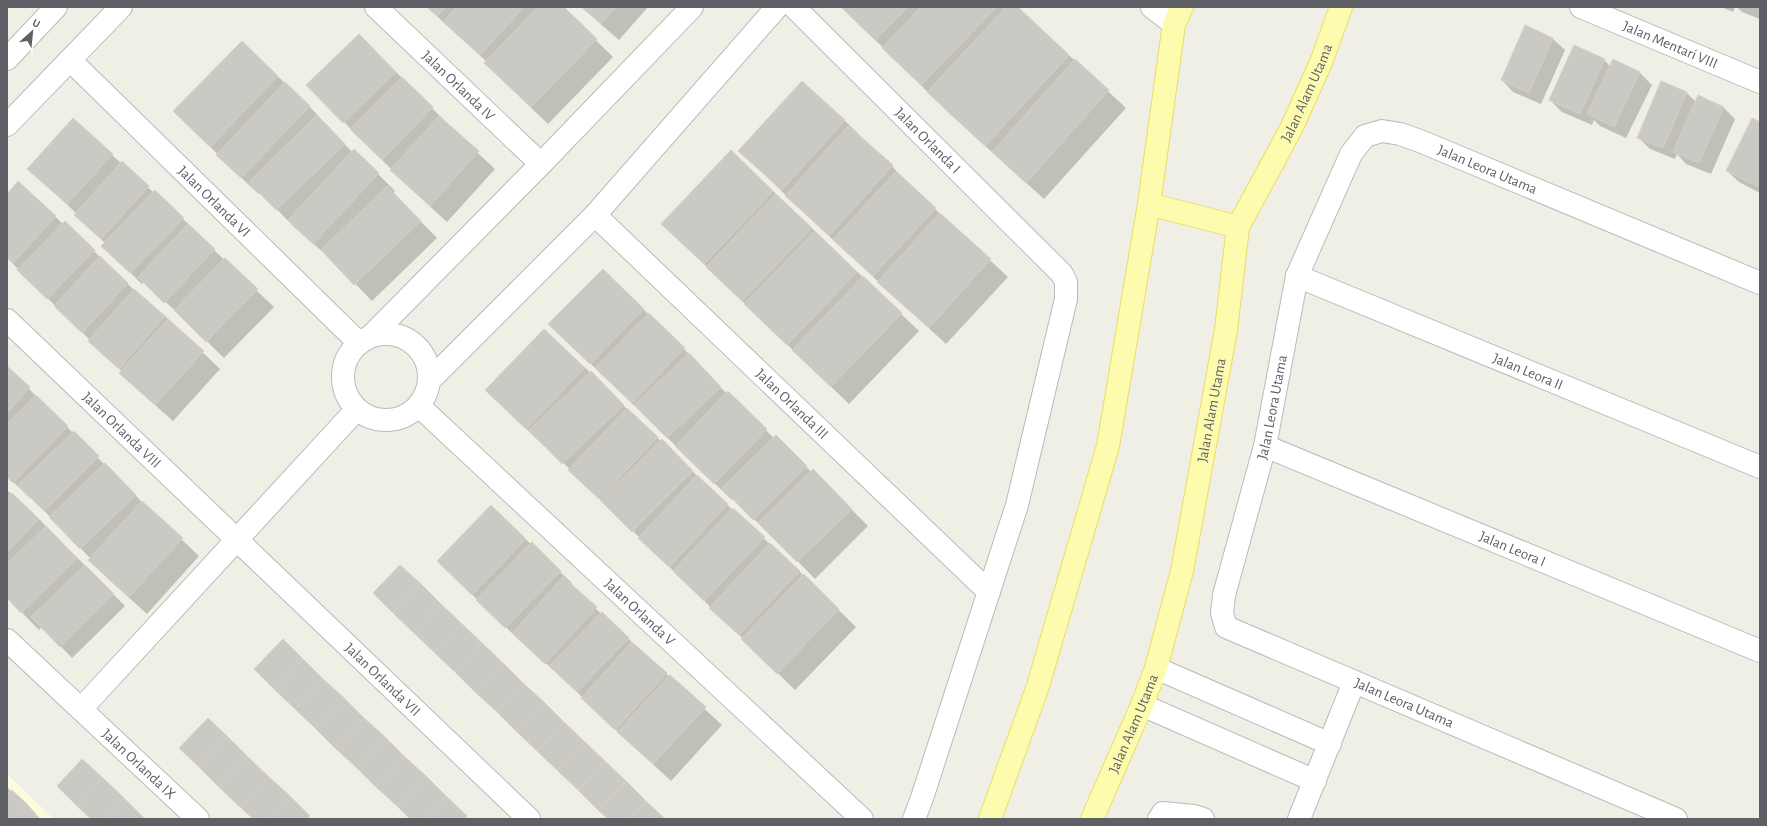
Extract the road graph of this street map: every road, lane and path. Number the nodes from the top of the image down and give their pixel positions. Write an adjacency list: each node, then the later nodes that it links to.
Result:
1 (120, 7): 12 (street)
2 (376, 7): 15 (street, Jalan Orlanda IV)
3 (692, 7): 15 (street)
4 (776, 7): 17 (street)
5 (794, 7): 29 (street, Jalan Orlanda I)
6 (1152, 7): 10 (street)
7 (1341, 7): 18 (main road, Jalan Alam Utama)
8 (1581, 7): 13 (street, Jalan Mentari VIII)
9 (54, 8): 11 (street)
10 (1178, 16): 16 (main road)
11 (7, 58)
12 (70, 60): 14 (street); 22 (street, Jalan Orlanda VI)
13 (1760, 82)
14 (7, 125)
15 (541, 164): 22 (street)
16 (1149, 204): 18 (main road); 42 (main road)
17 (595, 215): 23 (street); 29 (street, Jalan Orlanda III)
18 (1238, 227): 32 (main road, Jalan Alam Utama)
19 (1297, 276): 20 (street, Jalan Leora Utama); 26 (street, Jalan Leora Utama); 27 (street, Jalan Leora II)
20 (1760, 283)
21 (7, 320): 28 (street, Jalan Orlanda VIII)
22 (365, 339): 23 (street); 25 (street)
23 (429, 381): 24 (street)
24 (419, 406): 25 (street); 40 (street, Jalan Orlanda V)
25 (357, 409): 28 (street)
26 (1265, 446): 31 (street, Jalan Leora I); 33 (street, Jalan Leora Utama)
27 (1760, 467)
28 (236, 540): 35 (street); 39 (street, Jalan Orlanda VII)
29 (989, 592): 41 (street)
30 (7, 640): 35 (street, Jalan Orlanda IX)
31 (1760, 651)
32 (1156, 668): 34 (main road, Jalan Alam Utama); 36 (street)
33 (1354, 682): 36 (street); 47 (street, Jalan Leora Utama)
34 (1142, 705): 37 (street); 43 (main road, Jalan Alam Utama)
35 (81, 709): 38 (street, Jalan Orlanda IX)
36 (1330, 744): 37 (street)
37 (1315, 781): 46 (street)
38 (198, 819)
39 (529, 819)
40 (862, 819)
41 (914, 819)
42 (990, 819)
43 (1092, 819)
44 (1159, 819): 45 (street)
45 (1203, 819)
46 (1299, 819)
47 (1676, 819)

